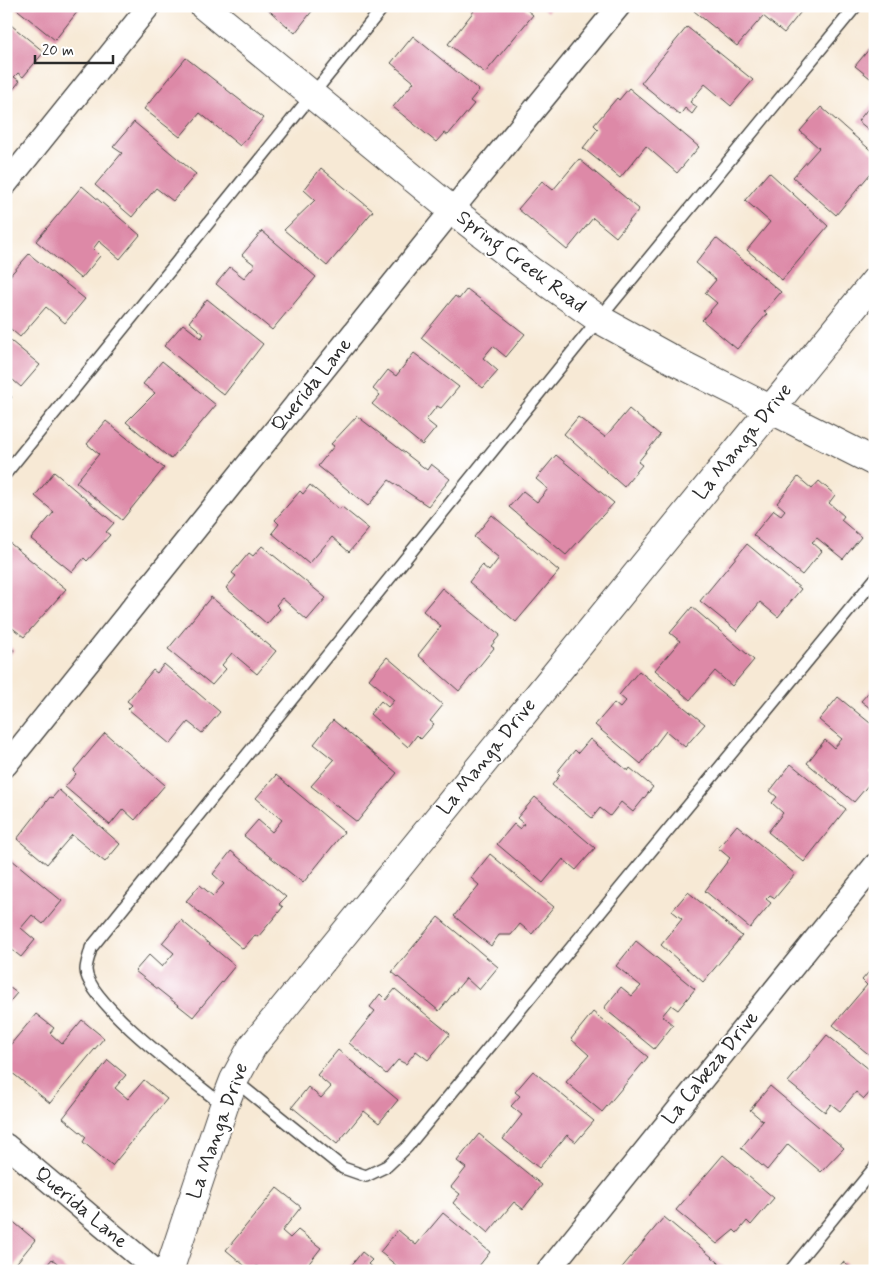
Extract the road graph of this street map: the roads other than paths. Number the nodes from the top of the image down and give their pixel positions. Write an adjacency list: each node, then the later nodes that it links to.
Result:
1 (149, 6): 7 (street)
2 (204, 6): 6 (street, Spring Creek Road)
3 (384, 6): 6 (lane)
4 (619, 6): 8 (street, Querida Lane)
5 (856, 6): 10 (lane)
6 (313, 94): 8 (street, Spring Creek Road); 13 (lane)
7 (6, 184)
8 (452, 210): 10 (street, Spring Creek Road); 15 (street, Querida Lane)
9 (875, 281): 11 (street, La Manga Drive)
10 (599, 319): 11 (street, Spring Creek Road); 18 (lane)
11 (770, 409): 12 (street, Spring Creek Road); 17 (street, La Manga Drive)
12 (875, 462)
13 (6, 473)
14 (875, 579): 17 (lane)
15 (6, 765)
16 (875, 865): 23 (street, La Cabeza Drive)
17 (234, 1080): 18 (street, La Manga Drive)
18 (224, 1106): 22 (street, La Manga Drive)
19 (6, 1145): 21 (street, Querida Lane)
20 (875, 1167): 24 (lane)
21 (156, 1271)
22 (169, 1271)
23 (548, 1271)
24 (790, 1271)

